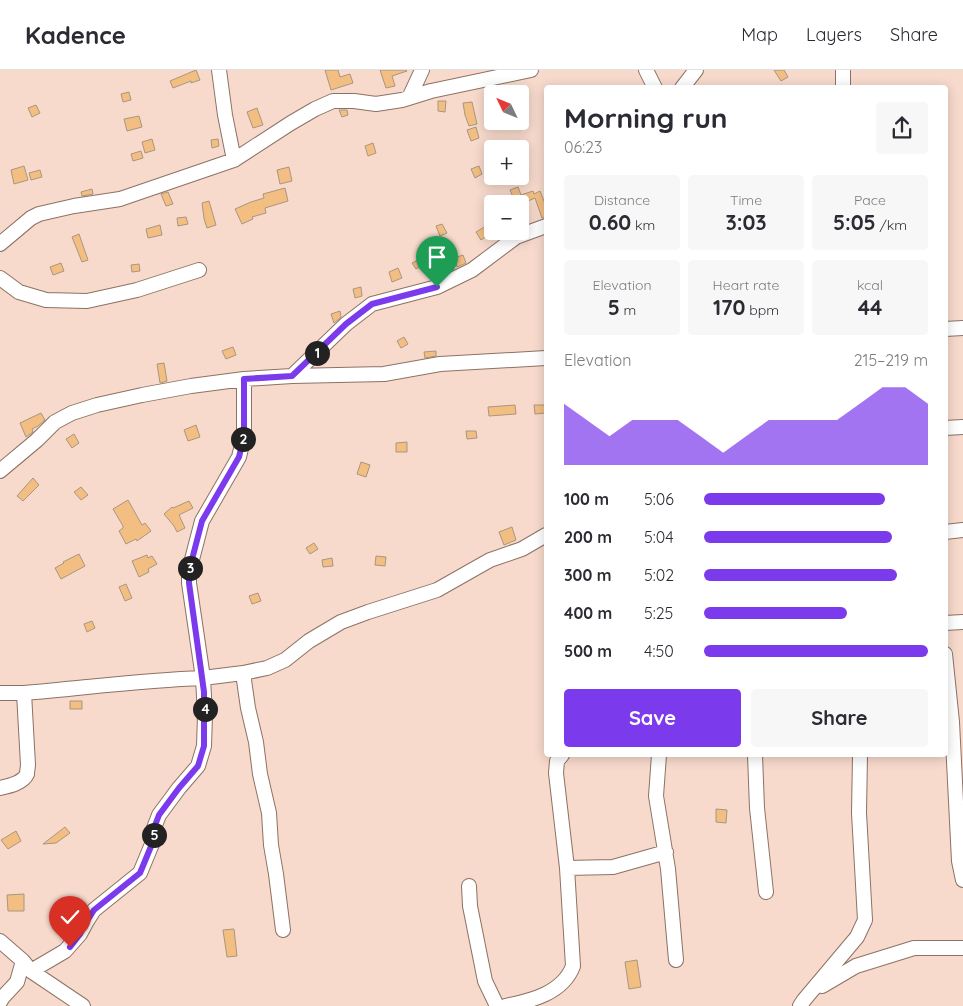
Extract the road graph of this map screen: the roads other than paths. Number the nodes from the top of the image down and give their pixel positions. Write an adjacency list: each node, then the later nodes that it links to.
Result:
1 (219, 70): 11 (street)
2 (422, 70): 10 (street)
3 (531, 70): 10 (street)
4 (646, 70): 7 (street)
5 (696, 70): 8 (street)
6 (843, 70): 9 (street)
7 (654, 85)
8 (684, 85)
9 (843, 85)
10 (409, 98): 11 (street)
11 (234, 160): 13 (street)
12 (544, 227): 19 (street)
13 (0, 244)
14 (199, 270): 15 (street)
15 (0, 278)
16 (963, 328): 17 (street)
17 (948, 329)
18 (544, 358): 19 (street)
19 (292, 376): 20 (street)
20 (244, 379): 23 (street); 30 (street)
21 (963, 427): 22 (street)
22 (948, 428)
23 (0, 470)
24 (963, 530): 25 (street)
25 (948, 532)
26 (544, 536): 29 (street)
27 (948, 622): 28 (street)
28 (963, 622)
29 (243, 673): 30 (street); 45 (street)
30 (203, 678): 33 (street); 49 (street)
31 (948, 680): 34 (street)
32 (0, 693): 33 (street)
33 (24, 693): 39 (street)
34 (953, 722): 42 (street)
35 (561, 757): 41 (street)
36 (659, 757): 40 (street)
37 (756, 757): 44 (street)
38 (860, 757): 50 (street)
39 (0, 788)
40 (666, 852): 41 (street); 48 (street)
41 (568, 868): 54 (street)
42 (963, 880)
43 (469, 886): 53 (street)
44 (766, 892)
45 (283, 930)
46 (0, 940): 49 (street)
47 (963, 948): 50 (street)
48 (676, 960)
49 (27, 966): 51 (street); 52 (street)
50 (813, 990): 55 (street)
51 (0, 1002)
52 (83, 1006)
53 (497, 1006)
54 (505, 1006)
55 (800, 1006)

